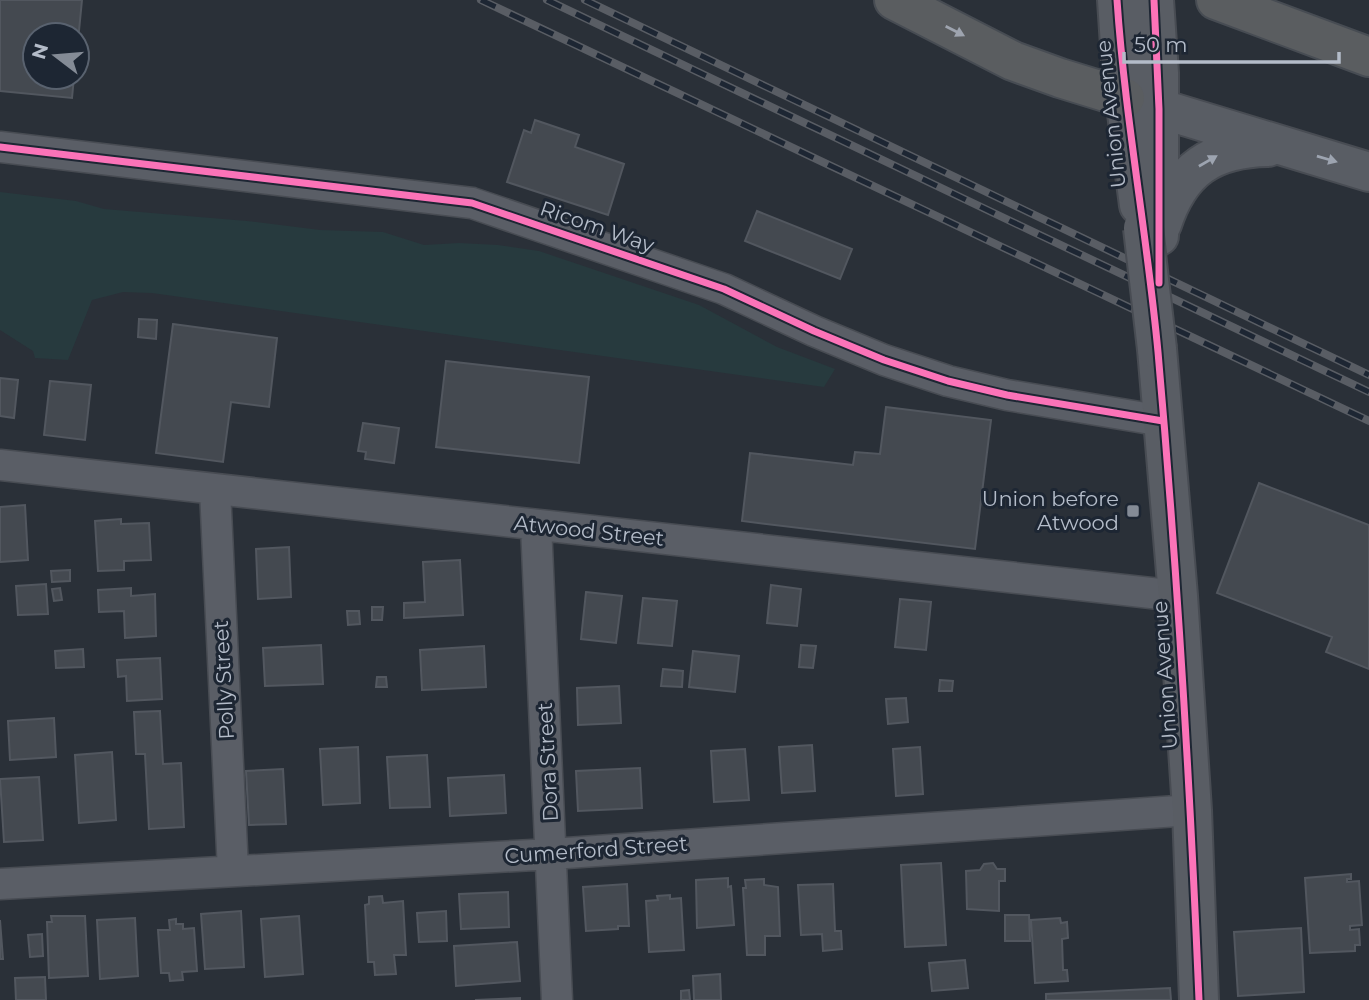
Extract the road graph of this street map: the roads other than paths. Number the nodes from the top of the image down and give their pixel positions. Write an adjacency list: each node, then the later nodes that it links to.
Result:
1 (894, 0): 6 (highway, one-way to 6)
2 (1117, 0): 6 (main road, Union Avenue)
3 (1154, 0): 6 (main road, Union Avenue)
4 (1216, 0): 5 (highway)
5 (1369, 57)
6 (1142, 104): 8 (main road); 10 (main road, Union Avenue)
7 (0, 147): 11 (street, Ricom Way)
8 (1284, 147): 9 (main road, one-way to 9); 10 (main road, one-way to 8)
9 (1369, 173)
10 (1151, 232): 11 (main road, Union Avenue, bridge)
11 (1163, 421): 15 (main road, Union Avenue)
12 (0, 465): 13 (street, Atwood Street)
13 (215, 490): 14 (street, Atwood Street); 18 (street, Polly Street)
14 (536, 525): 15 (street, Atwood Street); 17 (street, Dora Street)
15 (1178, 596): 16 (main road, Union Avenue)
16 (1192, 810): 17 (street, Cumerford Street); 21 (main road, Union Avenue)
17 (552, 854): 18 (street, Cumerford Street); 20 (street, Dora Street)
18 (233, 871): 19 (street, Cumerford Street)
19 (0, 884)
20 (557, 1000)
21 (1199, 1000)

